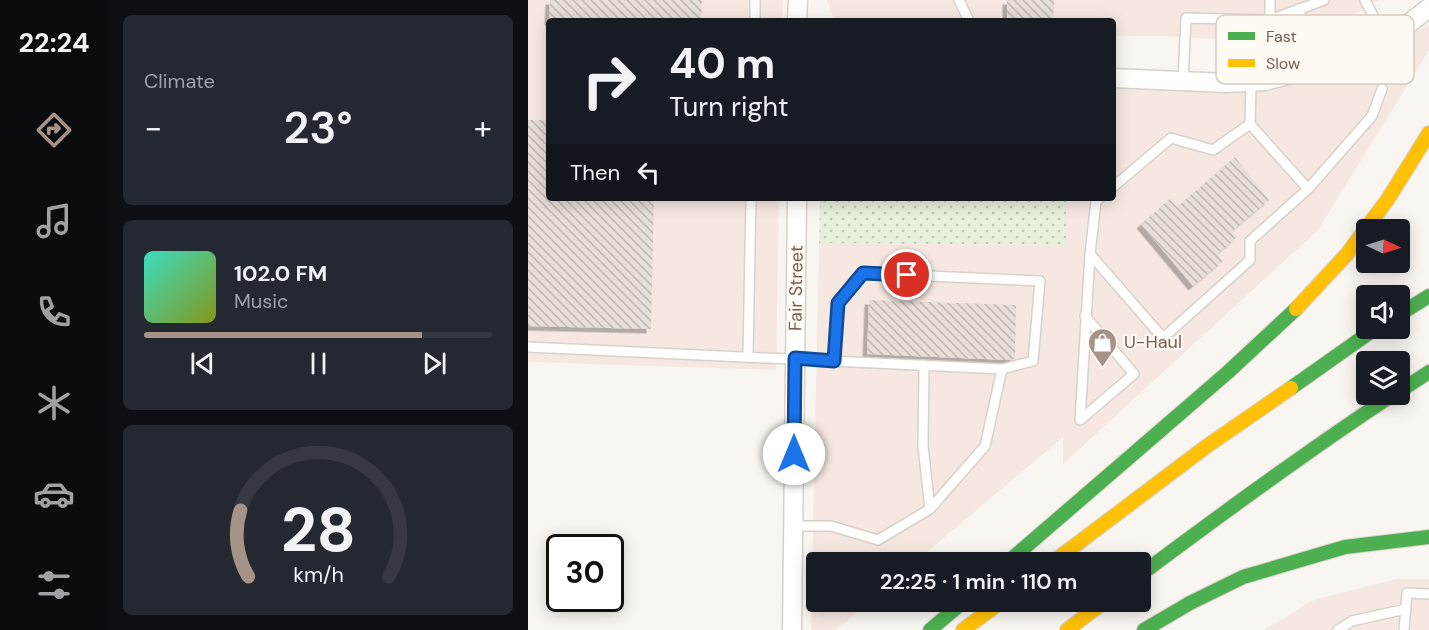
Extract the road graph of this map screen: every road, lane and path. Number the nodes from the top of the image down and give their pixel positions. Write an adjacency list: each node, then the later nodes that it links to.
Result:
1 (755, 0): 11 (lane)
2 (798, 0): 12 (street)
3 (959, 0): 13 (lane)
4 (1324, 0): 7 (lane)
5 (1365, 0): 10 (lane)
6 (1429, 8): 15 (street)
7 (1298, 9): 8 (lane); 9 (lane)
8 (1283, 15)
9 (1301, 15)
10 (1373, 15)
11 (755, 18)
12 (797, 18)
13 (968, 18)
14 (1216, 19): 17 (lane)
15 (1414, 20)
16 (1116, 78): 17 (street)
17 (1183, 81): 18 (street)
18 (1216, 83)
19 (1251, 84): 21 (lane)
20 (1382, 89): 24 (lane)
21 (1250, 124): 23 (lane); 24 (lane)
22 (1429, 133): 45 (highway)
23 (1116, 185)
24 (1308, 189): 28 (lane)
25 (751, 201): 34 (lane)
26 (797, 201): 35 (street, Fair Street)
27 (1096, 201): 28 (lane)
28 (1090, 254): 31 (lane)
29 (1429, 296): 30 (highway)
30 (1410, 308)
31 (1085, 316): 31 (lane)
32 (1360, 339): 46 (highway)
33 (528, 346): 34 (lane)
34 (748, 357): 35 (lane)
35 (795, 358): 36 (lane); 43 (street, Fair Street)
36 (834, 361): 37 (lane); 38 (lane)
37 (924, 365): 38 (lane); 42 (lane)
38 (1002, 369): 42 (lane)
39 (1429, 372): 40 (highway)
40 (1410, 384)
41 (1377, 405): 47 (highway)
42 (930, 509): 43 (lane)
43 (794, 526): 53 (street, Fair Street)
44 (1429, 537): 57 (highway)
45 (1020, 552)
46 (1066, 552)
47 (1151, 567)
48 (1429, 594): 49 (lane)
49 (1406, 609): 58 (lane); 59 (lane)
50 (951, 612): 54 (highway)
51 (987, 612): 55 (highway)
52 (1091, 612): 56 (highway)
53 (792, 630)
54 (930, 630)
55 (963, 630)
56 (1067, 630)
57 (1144, 630)
58 (1338, 630)
59 (1404, 630)

